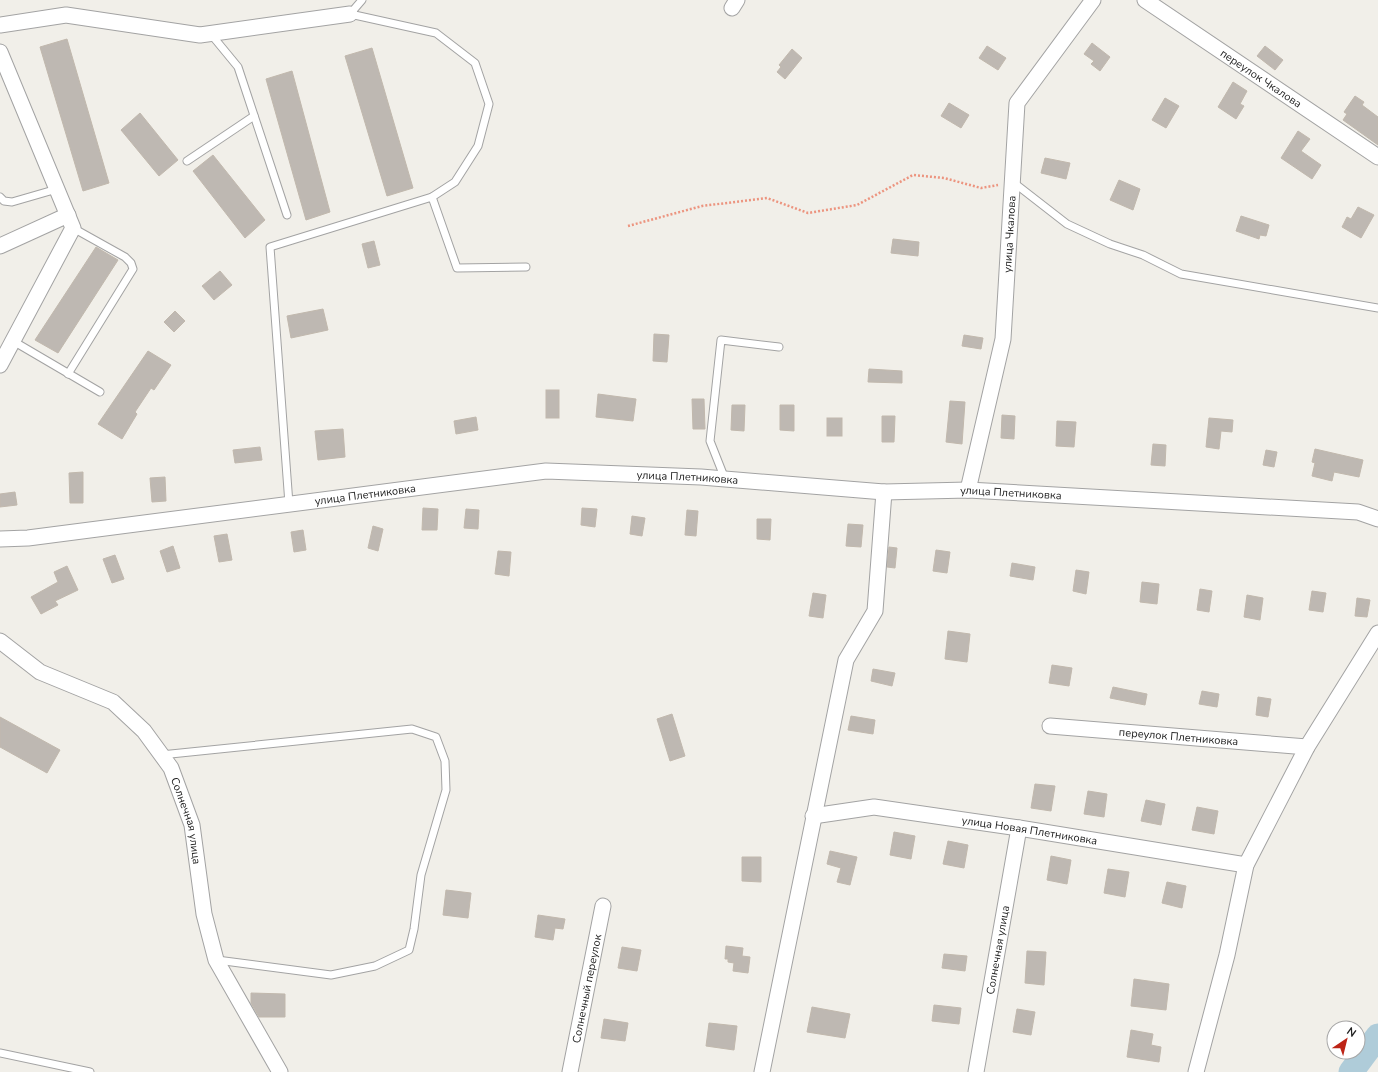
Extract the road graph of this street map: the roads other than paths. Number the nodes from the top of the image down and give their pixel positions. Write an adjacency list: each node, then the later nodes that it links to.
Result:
1 (362, 0): 4 (lane)
2 (1093, 0): 11 (street, улица Чкалова)
3 (1145, 0): 9 (street, переулок Чкалова)
4 (350, 14): 6 (street); 14 (lane)
5 (0, 25): 6 (street)
6 (210, 33): 8 (lane)
7 (0, 52): 12 (street)
8 (254, 116): 10 (lane); 15 (lane)
9 (1378, 157)
10 (187, 161)
11 (1013, 182): 19 (lane); 26 (street, улица Чкалова)
12 (57, 189): 13 (lane); 16 (street)
13 (0, 197)
14 (432, 197): 18 (lane); 28 (lane)
15 (287, 216)
16 (70, 222): 17 (street); 20 (street); 23 (lane)
17 (0, 246)
18 (526, 267)
19 (1378, 308)
20 (13, 341): 22 (street); 23 (lane)
21 (779, 346): 25 (lane)
22 (0, 365)
23 (68, 374): 24 (lane)
24 (100, 392)
25 (725, 479): 27 (street, улица Плетниковка); 28 (street, улица Плетниковка)
26 (968, 490): 27 (street, улица Плетниковка); 29 (street, улица Плетниковка)
27 (884, 492): 36 (street)
28 (289, 504): 30 (street, улица Плетниковка)
29 (1378, 519)
30 (0, 539)
31 (1378, 632): 34 (street)
32 (0, 641): 35 (street, Солнечная улица)
33 (1050, 726): 34 (street, переулок Плетниковка)
34 (1307, 747): 38 (street)
35 (161, 755): 40 (street, Солнечная улица); 40 (lane)
36 (813, 816): 37 (street, улица Новая Плетниковка); 45 (street)
37 (1019, 828): 38 (street, улица Новая Плетниковка); 46 (street, Солнечная улица)
38 (1246, 865): 47 (street)
39 (603, 906): 44 (street, Солнечный переулок)
40 (216, 960): 42 (street, Солнечная улица)
41 (0, 1053): 43 (lane)
42 (277, 1071)
43 (90, 1072)
44 (570, 1072)
45 (762, 1072)
46 (976, 1072)
47 (1196, 1072)

